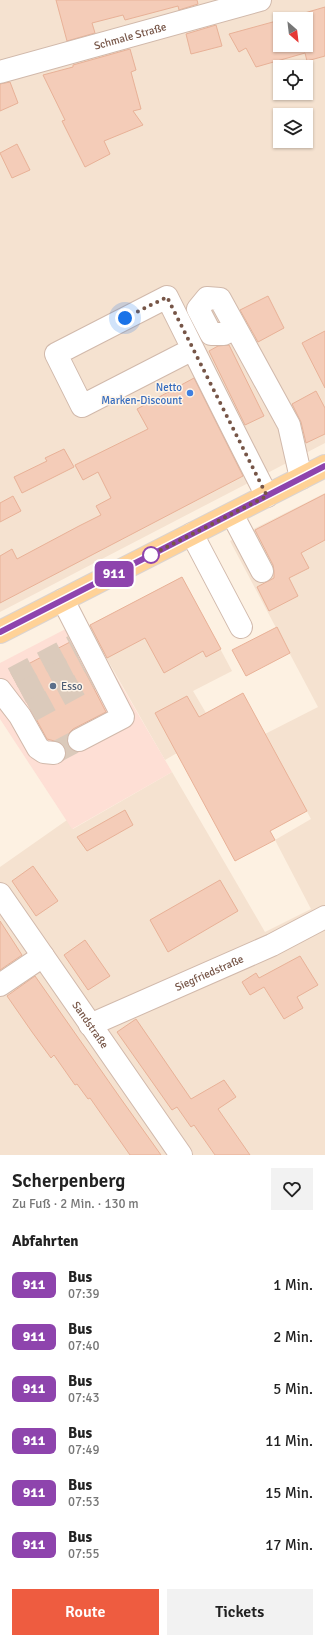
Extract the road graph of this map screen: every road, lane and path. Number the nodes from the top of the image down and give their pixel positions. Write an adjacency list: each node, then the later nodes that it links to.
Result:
1 (260, 0): 2 (street, Schmale Straße)
2 (0, 72)
3 (235, 327): 6 (street)
4 (193, 349): 4 (street); 7 (street)
5 (325, 466): 6 (main road)
6 (300, 478): 7 (main road)
7 (267, 496): 8 (main road)
8 (232, 514): 9 (main road); 10 (street)
9 (192, 534): 11 (main road); 12 (street)
10 (262, 571)
11 (63, 600): 13 (main road); 15 (street)
12 (241, 627)
13 (0, 632)
14 (13, 696): 16 (street)
15 (79, 740)
16 (54, 753)
17 (0, 894): 19 (street, Sandstraße)
18 (325, 917): 21 (street, Siegfriedstraße)
19 (43, 956): 20 (street); 21 (street, Sandstraße)
20 (0, 985)
21 (90, 1025): 22 (street, Sandstraße)
22 (181, 1155)

